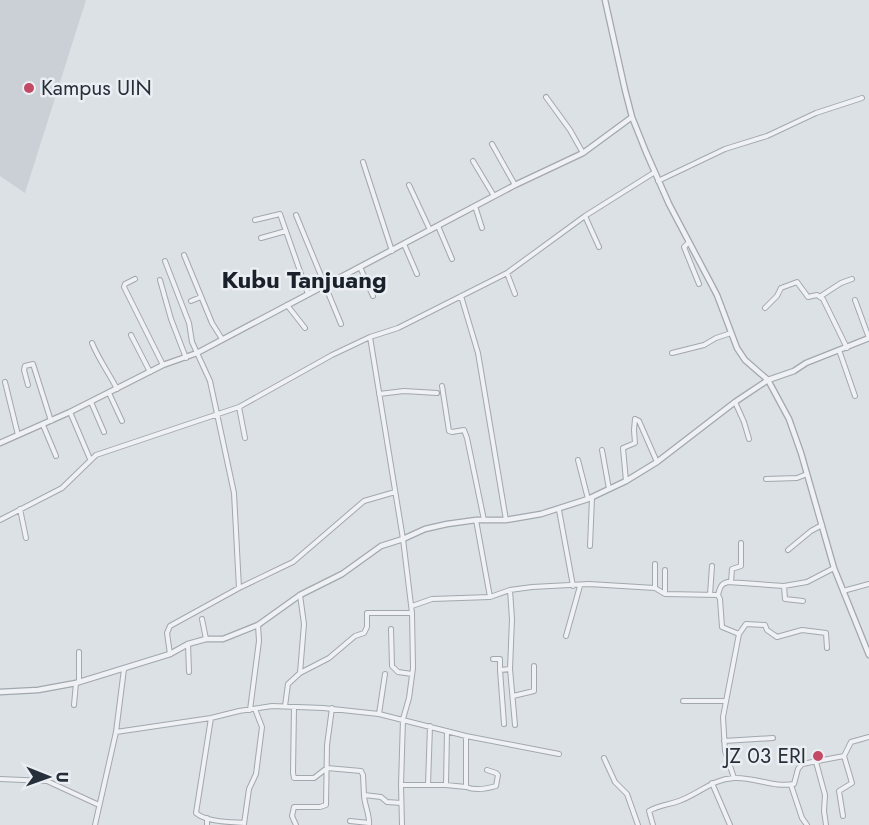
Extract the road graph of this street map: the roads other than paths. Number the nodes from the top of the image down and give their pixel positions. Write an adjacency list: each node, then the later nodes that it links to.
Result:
1 (604, 0): 4 (street)
2 (546, 97): 6 (street)
3 (862, 98): 10 (street)
4 (632, 117): 6 (street); 9 (street)
5 (492, 144): 12 (street)
6 (583, 153): 12 (street)
7 (473, 161): 13 (street)
8 (363, 162): 26 (street)
9 (655, 172): 10 (street); 16 (street)
10 (658, 181): 23 (street)
11 (410, 185): 20 (street)
12 (515, 185): 13 (street)
13 (494, 196): 14 (street)
14 (475, 206): 18 (street); 19 (street)
15 (296, 215): 36 (street)
16 (585, 216): 25 (street); 31 (street)
17 (255, 220): 21 (street)
18 (438, 226): 20 (street); 28 (street)
19 (482, 228)
20 (430, 230): 24 (street)
21 (286, 231): 22 (street); 38 (street)
22 (261, 238)
23 (689, 242): 37 (street); 50 (street)
24 (404, 244): 26 (street); 32 (street)
25 (599, 247)
26 (392, 251): 30 (street)
27 (184, 255): 43 (street)
28 (452, 259)
29 (165, 261): 58 (street)
30 (360, 267): 36 (street); 40 (street)
31 (507, 273): 39 (street); 41 (street)
32 (417, 274)
33 (135, 279): 61 (street)
34 (852, 279): 42 (street)
35 (160, 280): 60 (street)
36 (325, 285): 38 (street); 48 (street)
37 (699, 285)
38 (308, 294): 46 (street)
39 (515, 294)
40 (373, 296)
41 (461, 296): 52 (street); 101 (street)
42 (821, 296): 47 (street); 56 (street)
43 (201, 297): 45 (street); 54 (street)
44 (855, 300): 53 (street)
45 (191, 301)
46 (287, 305): 49 (street); 54 (street)
47 (765, 308)
48 (341, 324)
49 (305, 328)
50 (731, 333): 59 (street); 63 (street)
51 (131, 335): 62 (street)
52 (370, 337): 70 (street); 74 (street)
53 (869, 338): 56 (street)
54 (222, 339): 58 (street)
55 (92, 343): 67 (street)
56 (847, 348): 57 (street)
57 (839, 350): 63 (street); 71 (street)
58 (197, 353): 60 (street); 76 (street)
59 (672, 353)
60 (186, 358): 61 (street)
61 (163, 365): 62 (street)
62 (150, 372): 67 (street)
63 (768, 380): 73 (street); 90 (street)
64 (5, 382): 81 (street)
65 (28, 385): 77 (street)
66 (442, 386): 100 (street)
67 (117, 389): 68 (street)
68 (109, 393): 72 (street); 78 (street)
69 (437, 393): 70 (street)
70 (379, 394): 94 (street)
71 (855, 396)
72 (91, 402): 75 (street); 80 (street)
73 (735, 402): 83 (street); 89 (street)
74 (239, 407): 76 (street); 82 (street)
75 (70, 412): 77 (street); 87 (street)
76 (217, 415): 87 (street); 117 (street)
77 (51, 421): 79 (street)
78 (122, 421)
79 (43, 424): 81 (street); 86 (street)
80 (104, 432)
81 (18, 436): 84 (street)
82 (245, 438)
83 (749, 440)
84 (0, 443)
85 (602, 450): 93 (street)
86 (56, 456)
87 (90, 459): 96 (street)
88 (578, 460): 95 (street)
89 (657, 462): 92 (street); 92 (street)
90 (807, 474): 91 (street); 102 (street)
91 (766, 479)
92 (626, 481): 93 (street)
93 (609, 490): 95 (street)
94 (395, 492): 104 (street); 117 (street)
95 (590, 498): 97 (street); 106 (street)
96 (20, 509): 98 (street); 103 (street)
97 (559, 510): 101 (street); 114 (street)
98 (0, 520)
99 (476, 520): 100 (street); 104 (street); 125 (street)
100 (484, 520): 101 (street)
101 (506, 520)
102 (823, 525): 107 (street); 110 (street)
103 (26, 538)
104 (403, 540): 122 (street); 127 (street)
105 (741, 543): 112 (street)
106 (590, 546)
107 (788, 550)
108 (655, 564): 118 (street)
109 (712, 566): 123 (street)
110 (834, 568): 116 (street); 120 (street)
111 (665, 570): 121 (street)
112 (731, 582): 116 (street); 124 (street)
113 (869, 584): 120 (street)
114 (573, 586): 115 (street); 119 (street)
115 (580, 586): 118 (street); 133 (street)
116 (784, 586): 126 (street)
117 (239, 588): 138 (street)
118 (655, 588): 121 (street)
119 (510, 590): 125 (street); 143 (street)
120 (843, 591): 139 (street)
121 (665, 594): 123 (street)
122 (300, 595): 130 (street); 146 (street)
123 (710, 595): 124 (street)
124 (718, 595): 132 (street)
125 (490, 597): 127 (street)
126 (803, 601)
127 (412, 606): 128 (street)
128 (412, 613): 146 (street); 148 (street)
129 (202, 619): 134 (street)
130 (258, 625): 134 (street); 158 (street)
131 (391, 629): 148 (street)
132 (739, 634): 136 (street); 153 (street)
133 (566, 636)
134 (206, 639): 135 (street)
135 (188, 644): 138 (street); 145 (street)
136 (827, 648)
137 (79, 651): 149 (street)
138 (170, 654): 142 (street)
139 (869, 655)
140 (493, 659): 144 (street)
141 (534, 666): 151 (street)
142 (124, 669): 149 (street); 166 (street)
143 (510, 669): 144 (street); 151 (street)
144 (500, 670): 162 (street)
145 (189, 672)
146 (300, 673): 155 (street)
147 (385, 674): 159 (street)
148 (412, 674): 161 (street)
149 (78, 682): 150 (street); 154 (street)
150 (0, 692)
151 (513, 696): 163 (street)
152 (683, 701): 153 (street)
153 (726, 701): 170 (street)
154 (74, 705)
155 (285, 706): 156 (street); 158 (street)
156 (294, 707): 157 (street); 175 (street)
157 (332, 708): 159 (street); 175 (street)
158 (253, 710): 160 (street); 191 (street)
159 (379, 714): 161 (street)
160 (211, 718): 166 (street); 189 (street)
161 (403, 719): 164 (street); 180 (street)
162 (504, 724)
163 (515, 725)
164 (430, 726): 165 (street); 183 (street)
165 (447, 731): 167 (street); 181 (street)
166 (116, 732): 187 (street)
167 (466, 736): 171 (street); 184 (street)
168 (869, 737): 172 (street)
169 (773, 738): 170 (street)
170 (724, 741): 177 (street)
171 (559, 754)
172 (844, 756): 174 (street); 188 (street)
173 (604, 758): 197 (street)
174 (816, 762): 182 (street); 201 (street)
175 (327, 768): 185 (street); 195 (street)
176 (487, 770): 184 (street)
177 (734, 778): 179 (street); 182 (street)
178 (0, 779): 187 (street)
179 (712, 783): 198 (street); 199 (street)
180 (400, 785): 183 (street); 186 (street)
181 (446, 785): 183 (street); 184 (street)
182 (791, 785): 200 (street)
183 (428, 786)
184 (466, 787)
185 (364, 795): 186 (street); 192 (street)
186 (401, 803): 196 (street)
187 (99, 805): 193 (street)
188 (843, 816)
189 (207, 818): 191 (street); 194 (street)
190 (350, 821): 192 (street)
191 (244, 824)
192 (369, 824)
193 (95, 825)
194 (207, 825)
195 (296, 825)
196 (402, 825)
197 (638, 825)
198 (653, 825)
199 (730, 825)
200 (807, 825)
201 (826, 825)

